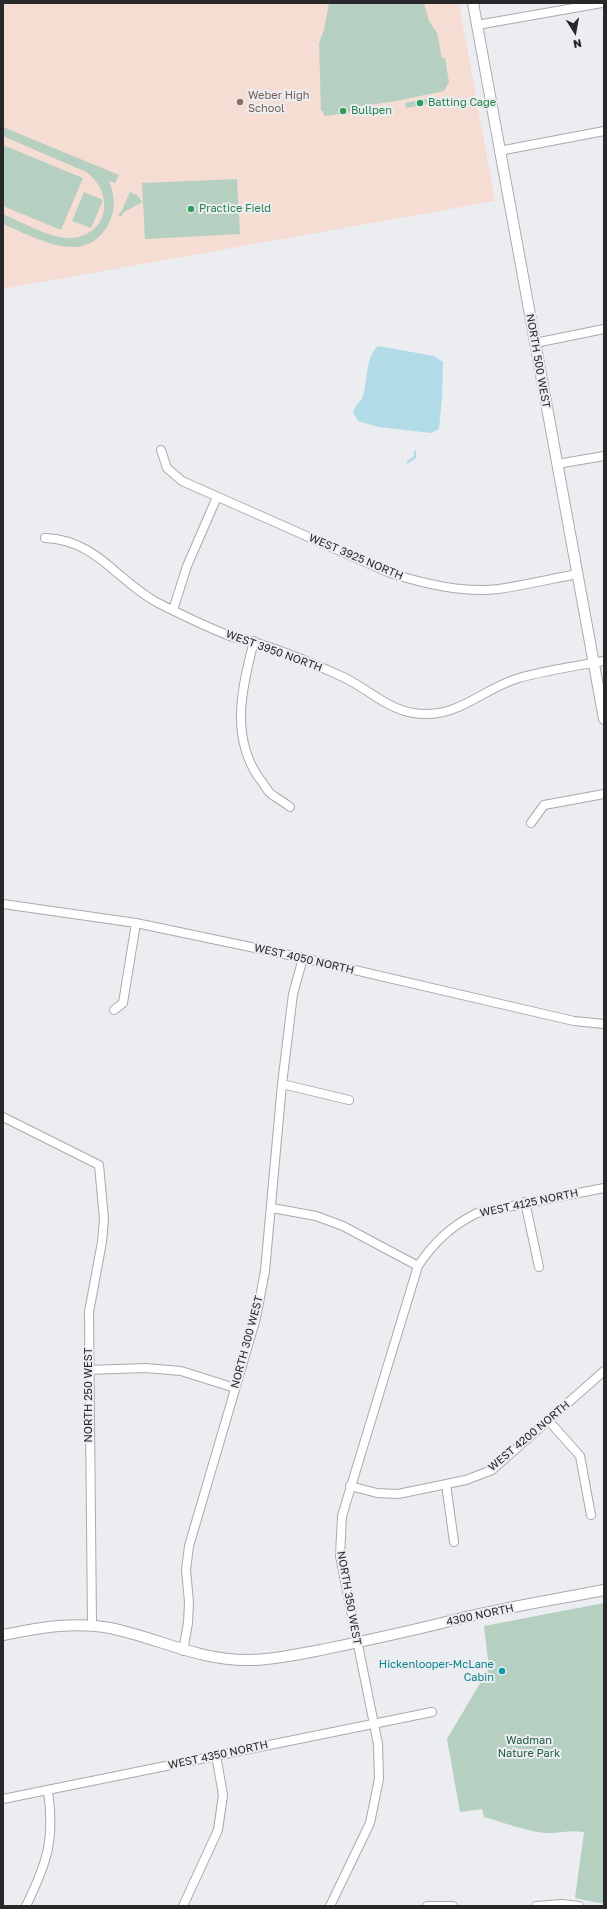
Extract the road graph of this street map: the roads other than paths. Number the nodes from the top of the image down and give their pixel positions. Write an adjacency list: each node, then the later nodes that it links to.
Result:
1 (473, 3): 3 (street, NORTH 500 WEST)
2 (602, 3): 3 (street)
3 (477, 25): 5 (street, NORTH 500 WEST)
4 (604, 131): 5 (street)
5 (499, 152): 7 (street, NORTH 500 WEST)
6 (604, 329): 7 (street)
7 (535, 343): 10 (street, NORTH 500 WEST)
8 (161, 450): 11 (street, WEST 3925 NORTH)
9 (604, 456): 10 (street)
10 (557, 464): 13 (street, NORTH 500 WEST)
11 (217, 497): 13 (street, WEST 3925 NORTH); 14 (street)
12 (45, 538): 14 (street, WEST 3950 NORTH)
13 (577, 574): 17 (street, NORTH 500 WEST)
14 (173, 610): 15 (street, WEST 3950 NORTH)
15 (254, 642): 17 (street, WEST 3950 NORTH); 20 (street)
16 (604, 661): 17 (street, WEST 3950 NORTH)
17 (594, 663): 18 (street, NORTH 500 WEST)
18 (604, 719)
19 (604, 794): 21 (street)
20 (290, 807)
21 (531, 822)
22 (3, 904): 23 (street, WEST 4050 NORTH)
23 (136, 923): 24 (street, WEST 4050 NORTH); 25 (street)
24 (303, 958): 26 (street, WEST 4050 NORTH); 27 (street, NORTH 300 WEST)
25 (114, 1010)
26 (604, 1024)
27 (282, 1084): 28 (street); 32 (street, NORTH 300 WEST)
28 (349, 1100)
29 (3, 1117): 35 (street, NORTH 250 WEST)
30 (604, 1188): 31 (street, WEST 4125 NORTH)
31 (525, 1202): 33 (street, WEST 4125 NORTH); 34 (street)
32 (272, 1208): 33 (street); 37 (street, NORTH 300 WEST)
33 (418, 1266): 40 (street, NORTH 350 WEST)
34 (538, 1267)
35 (88, 1370): 37 (street); 44 (street, NORTH 250 WEST)
36 (604, 1371): 38 (street, WEST 4200 NORTH)
37 (235, 1388): 47 (street, NORTH 300 WEST)
38 (548, 1420): 39 (street, WEST 4200 NORTH); 41 (street)
39 (446, 1484): 40 (street, WEST 4200 NORTH); 42 (street)
40 (350, 1486): 46 (street, NORTH 350 WEST)
41 (592, 1515)
42 (454, 1542)
43 (604, 1590): 46 (street, 4300 NORTH)
44 (92, 1626): 45 (street, 4300 NORTH); 47 (street, 4300 NORTH)
45 (3, 1635)
46 (357, 1643): 47 (street, 4300 NORTH); 49 (street, NORTH 350 WEST)
47 (183, 1650)
48 (432, 1712): 49 (street, WEST 4350 NORTH)
49 (374, 1723): 50 (street, WEST 4350 NORTH); 55 (street, NORTH 350 WEST)
50 (216, 1755): 51 (street, WEST 4350 NORTH); 54 (street)
51 (48, 1791): 52 (street, WEST 4350 NORTH); 53 (street)
52 (3, 1799)
53 (26, 1906)
54 (183, 1906)
55 (330, 1906)
56 (427, 1906): 57 (street)
57 (453, 1906)
58 (536, 1906): 59 (street)
59 (579, 1906)

